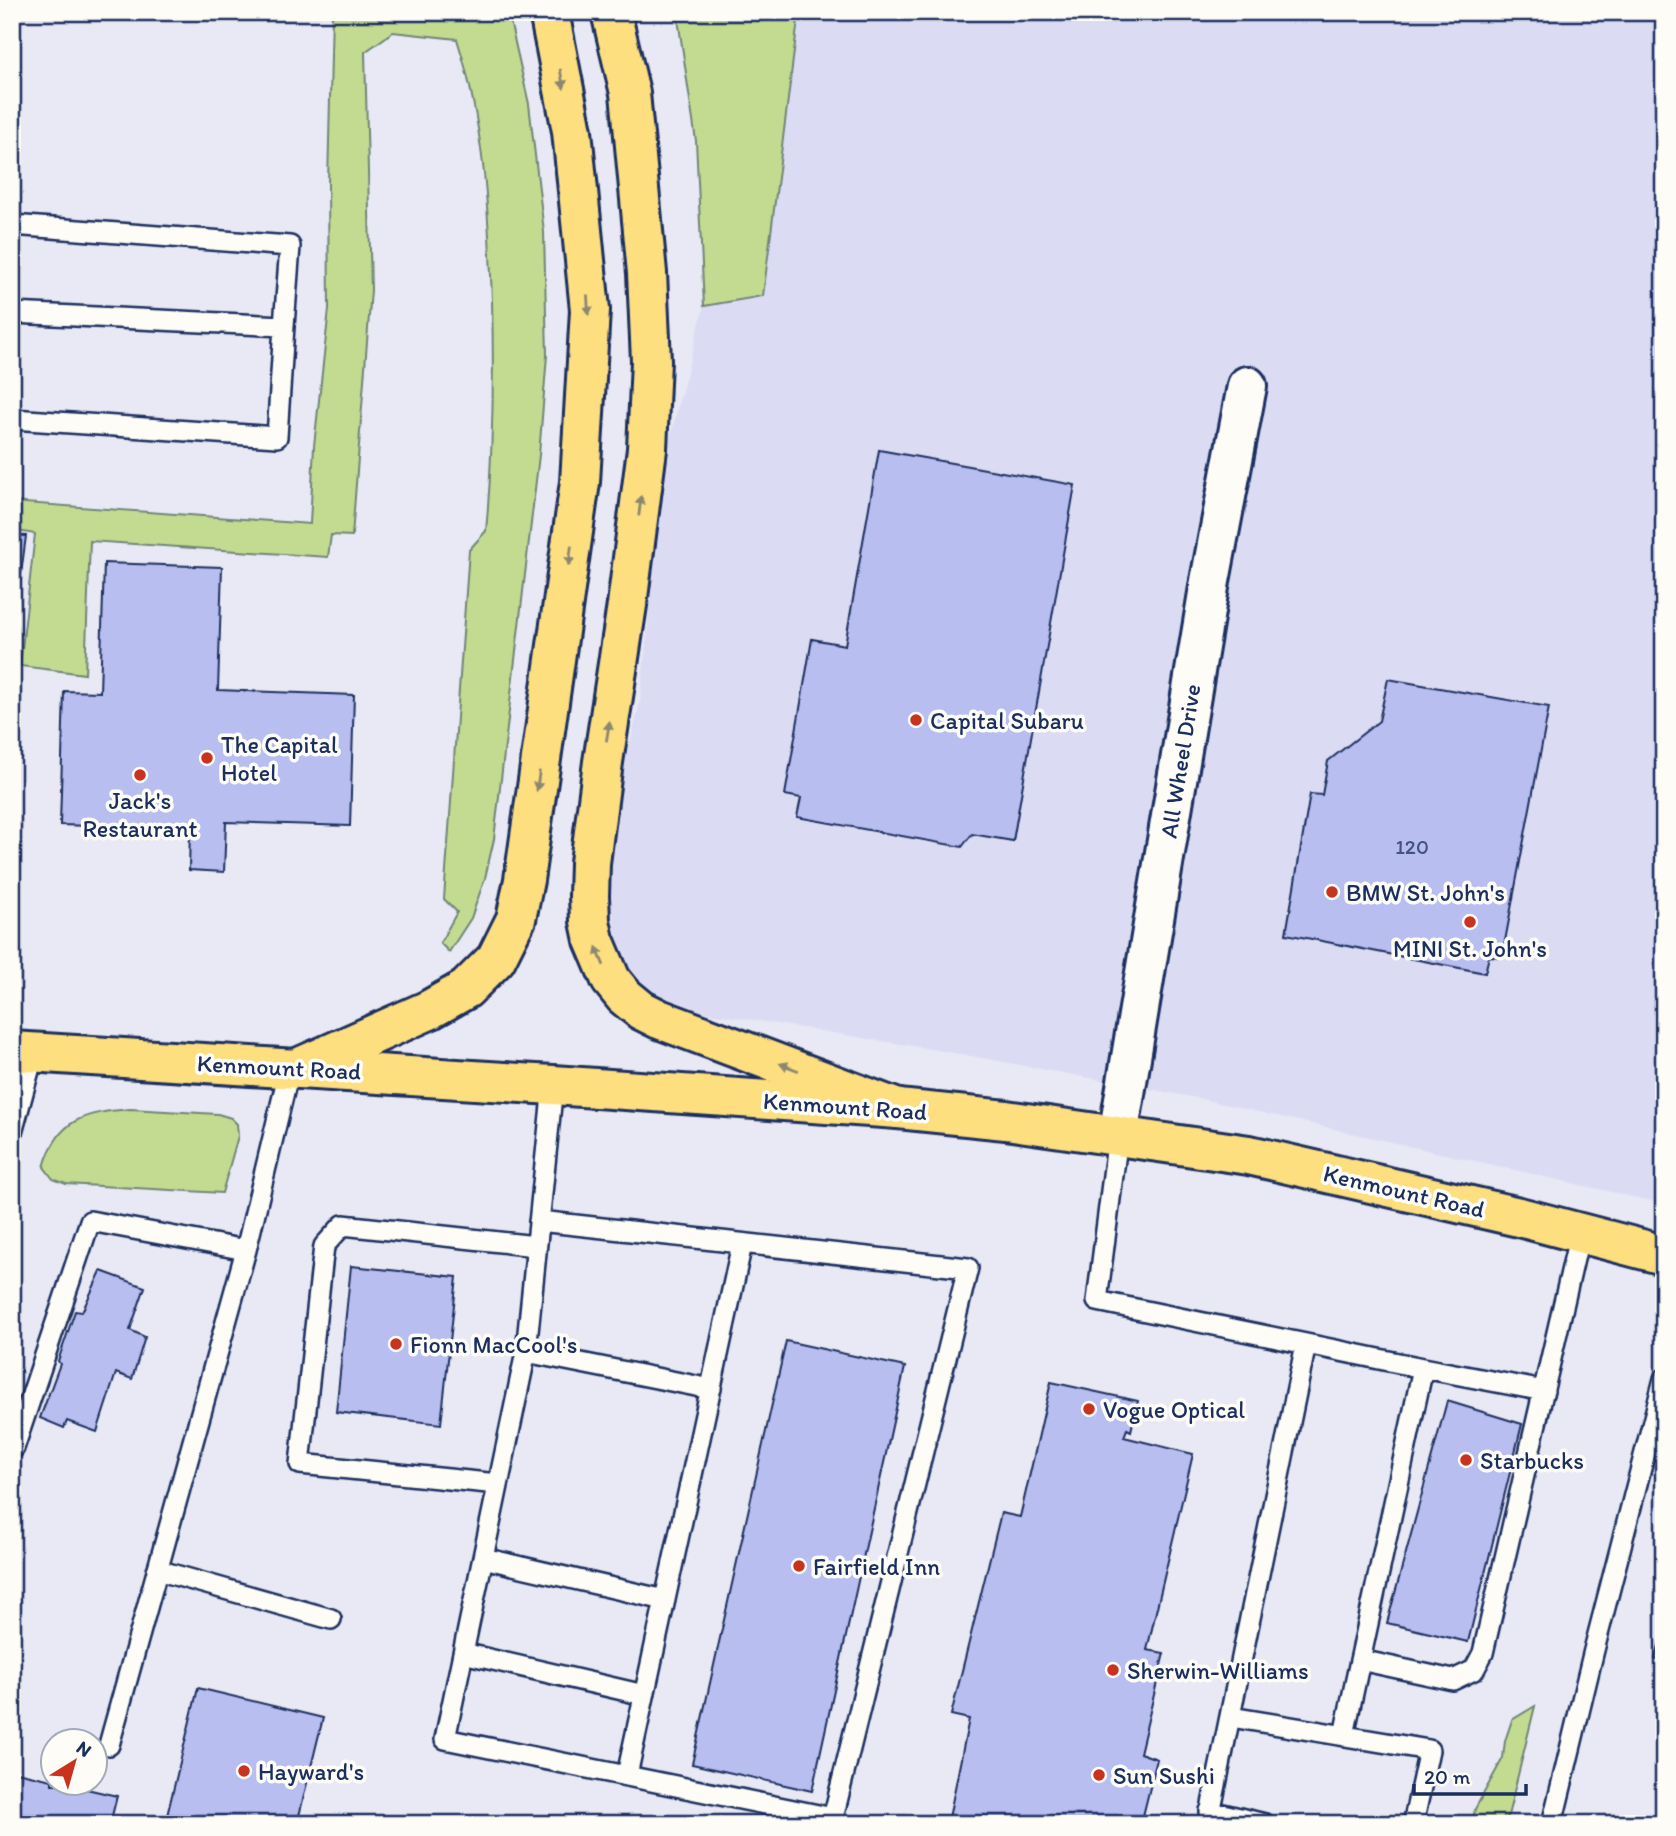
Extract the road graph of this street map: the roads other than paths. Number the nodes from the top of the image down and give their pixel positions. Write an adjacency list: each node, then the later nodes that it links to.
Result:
1 (549, 12): 9 (main road, one-way to 9)
2 (611, 12): 11 (main road, one-way to 2)
3 (12, 225): 5 (lane)
4 (12, 313): 5 (lane)
5 (284, 326): 7 (lane)
6 (1247, 386): 13 (street, All Wheel Drive)
7 (12, 419)
8 (23, 1051): 9 (main road, Kenmount Road); 12 (lane)
9 (295, 1067): 10 (main road, Kenmount Road); 18 (lane)
10 (553, 1084): 11 (main road, Kenmount Road); 14 (lane)
11 (898, 1109): 13 (main road, Kenmount Road)
12 (12, 1133)
13 (1118, 1136): 15 (main road, Kenmount Road); 20 (lane)
14 (539, 1221): 16 (lane); 17 (lane)
15 (1580, 1233): 19 (main road, Kenmount Road); 24 (lane)
16 (742, 1244): 23 (lane); 38 (lane)
17 (536, 1246): 21 (lane); 27 (lane)
18 (246, 1250): 26 (lane); 29 (lane)
19 (1664, 1255)
20 (1306, 1344): 22 (lane); 35 (lane)
21 (526, 1352): 23 (lane); 27 (lane)
22 (1423, 1368): 24 (lane); 33 (lane)
23 (711, 1388): 30 (lane)
24 (1544, 1391): 33 (lane)
25 (1662, 1392): 42 (lane)
26 (14, 1448)
27 (498, 1484): 28 (lane)
28 (483, 1558): 30 (lane); 32 (lane)
29 (158, 1570): 31 (lane); 37 (lane)
30 (665, 1600): 34 (lane)
31 (331, 1619)
32 (463, 1653): 34 (lane); 38 (lane)
33 (1360, 1660): 36 (lane)
34 (644, 1695): 38 (lane)
35 (1231, 1717): 36 (lane); 39 (lane)
36 (1344, 1735): 41 (lane)
37 (109, 1745)
38 (627, 1776)
39 (1209, 1817): 40 (lane)
40 (1265, 1824)
41 (1413, 1824)
42 (1552, 1824)

